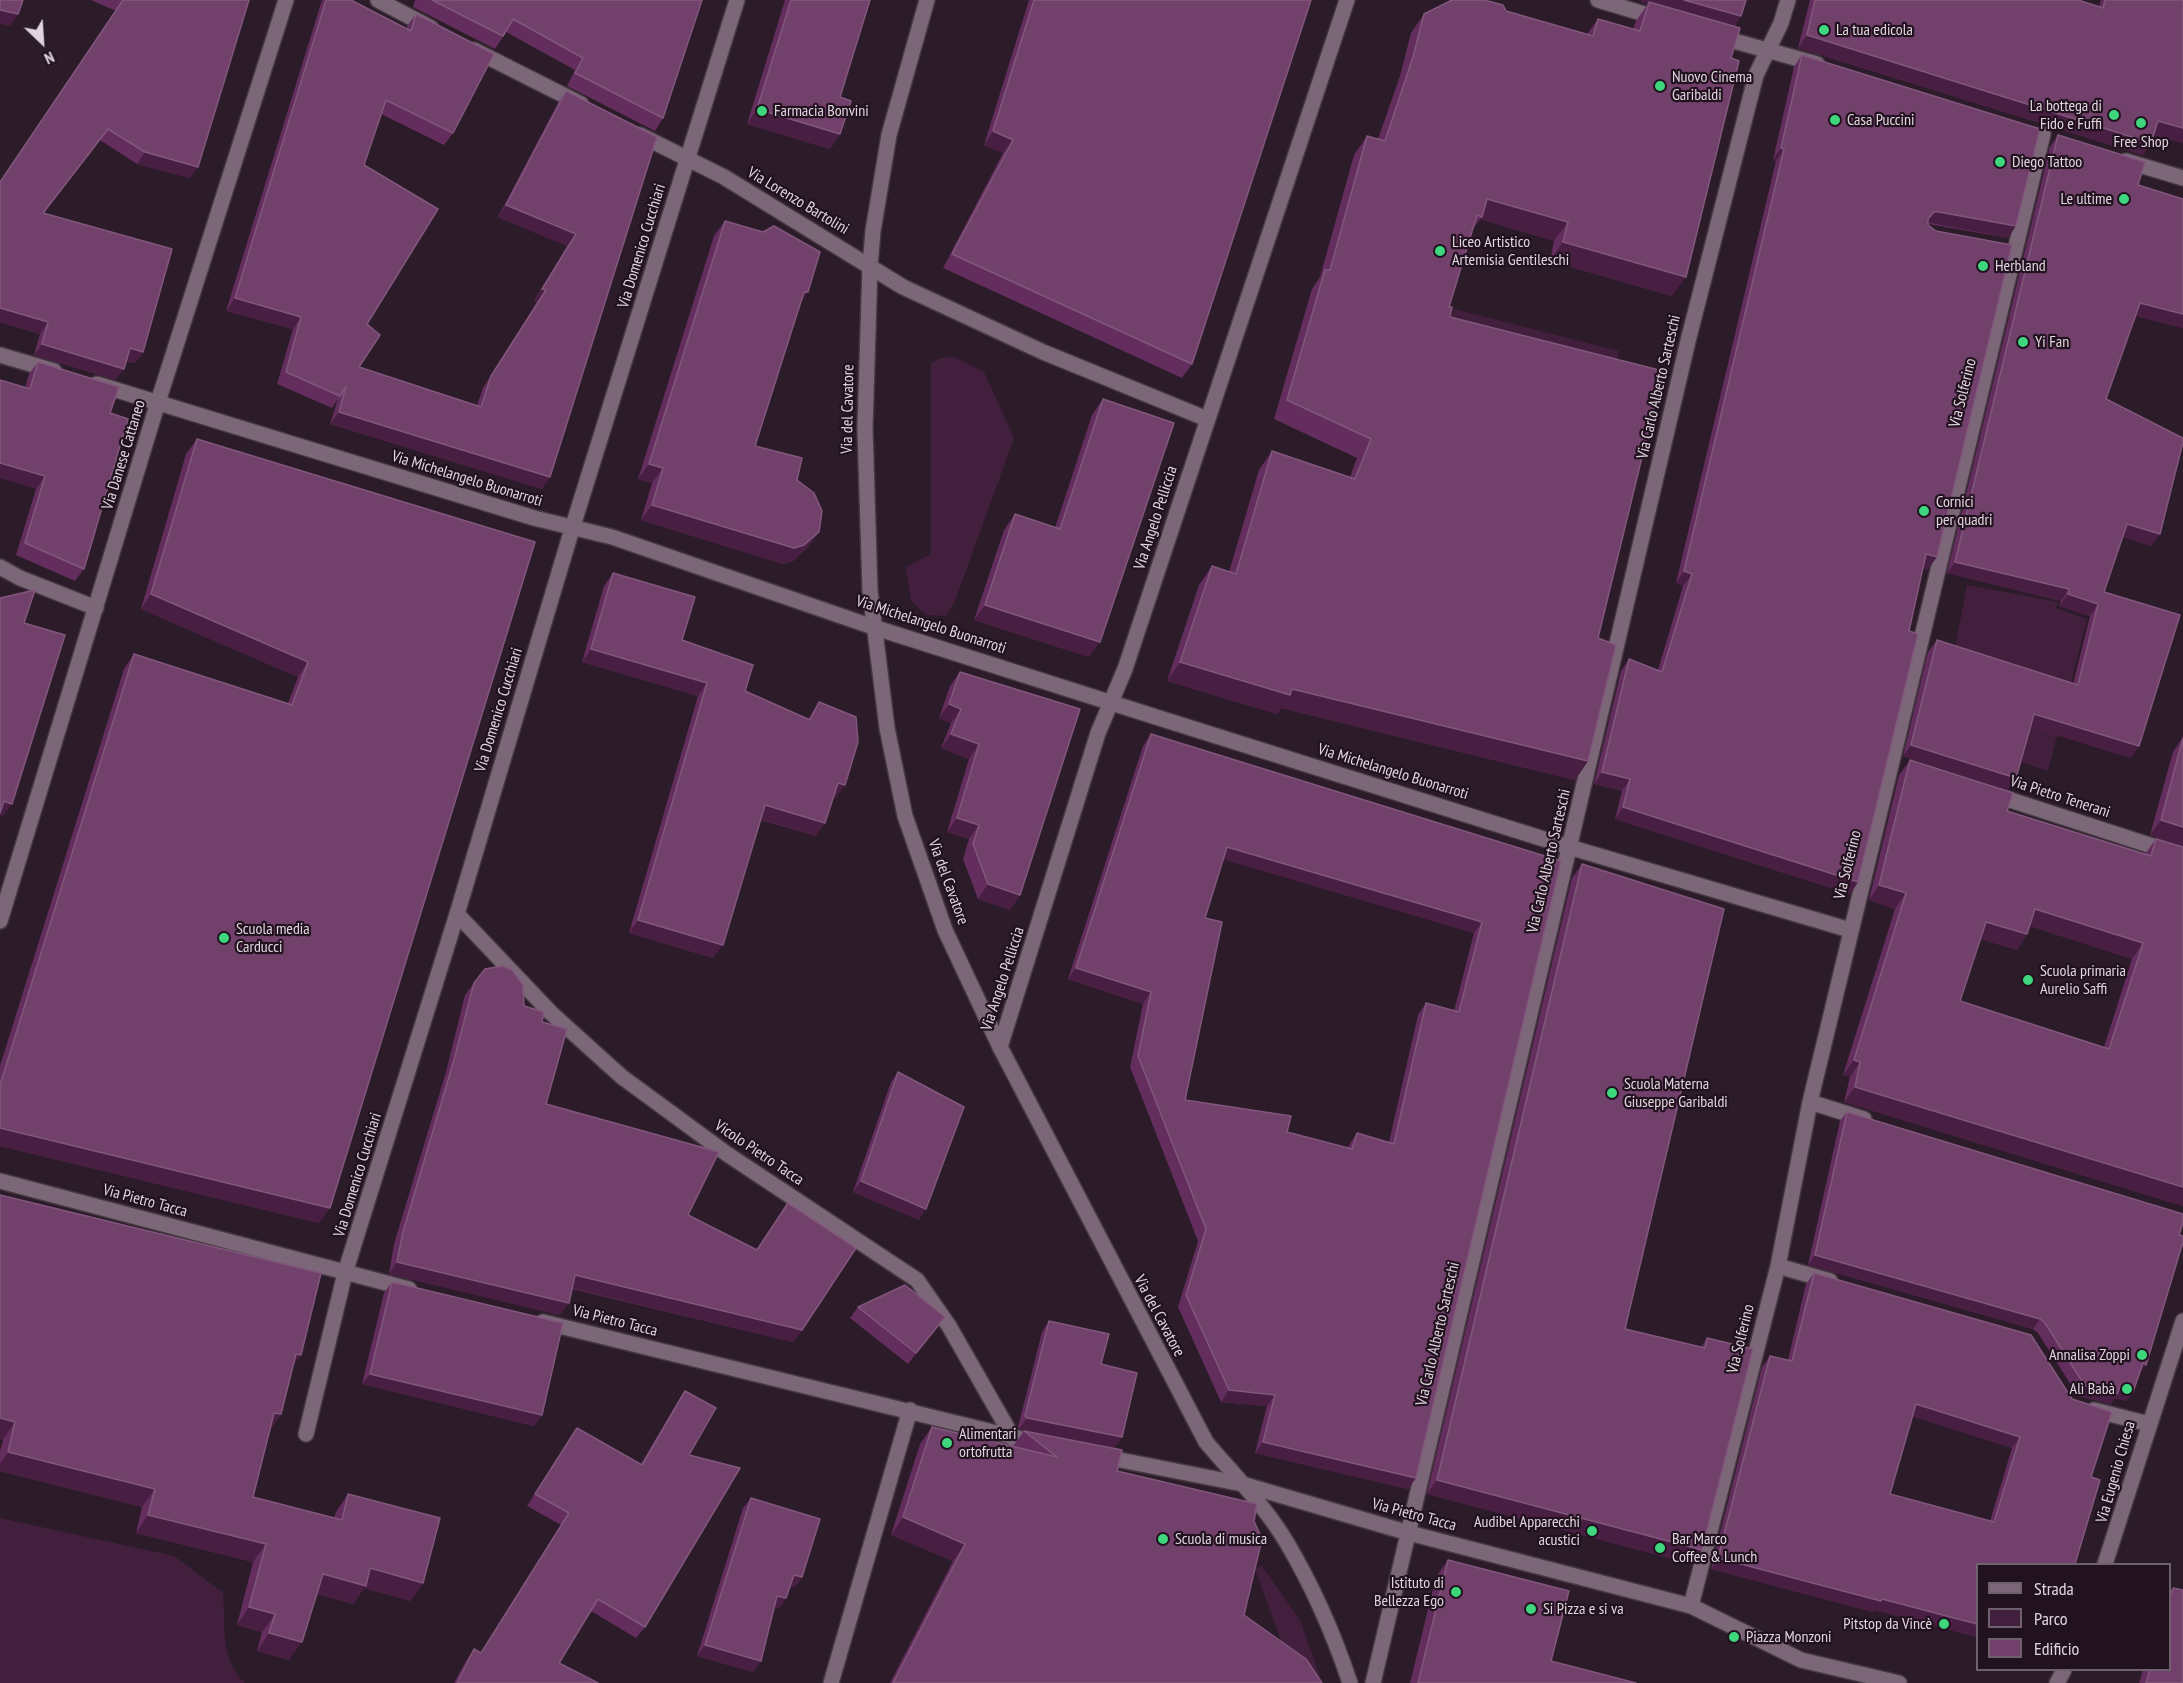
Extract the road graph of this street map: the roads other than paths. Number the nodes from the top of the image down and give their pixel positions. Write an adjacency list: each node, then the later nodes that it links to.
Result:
1 (286, 0): 26 (street, Via Danese Cattaneo)
2 (378, 0): 10 (street)
3 (737, 0): 20 (street, Via Domenico Cucchiari)
4 (927, 0): 24 (street, Via del Cavatore)
5 (1347, 0): 27 (street, Via Angelo Pelliccia)
6 (1598, 0): 8 (street)
7 (1788, 0): 12 (street, Via Carlo Alberto Sarteschi)
8 (1676, 24)
9 (1698, 30): 12 (street)
10 (441, 32)
11 (462, 43): 14 (street)
12 (1768, 50): 13 (street); 38 (street, Via Carlo Alberto Sarteschi)
13 (1833, 69)
14 (598, 114)
15 (2025, 129): 17 (street)
16 (630, 130): 20 (street, Via Lorenzo Bartolini)
17 (2043, 134): 18 (street); 23 (street, Via Solferino)
18 (2060, 140)
19 (2109, 155): 21 (street)
20 (686, 159): 24 (street, Via Lorenzo Bartolini); 28 (street, Via Domenico Cucchiari)
21 (2183, 178)
22 (1996, 245): 23 (street)
23 (2016, 249): 35 (street, Via Solferino)
24 (870, 266): 27 (street, Via Lorenzo Bartolini); 33 (street, Via del Cavatore)
25 (0, 355): 26 (street, Via Michelangelo Buonarroti)
26 (158, 402): 28 (street, Via Michelangelo Buonarroti); 32 (street, Via Danese Cattaneo)
27 (1207, 419): 34 (street, Via Angelo Pelliccia)
28 (572, 529): 33 (street, Via Michelangelo Buonarroti); 40 (street, Via Domenico Cucchiari)
29 (0, 567): 30 (street)
30 (20, 578): 31 (street); 32 (street)
31 (0, 582)
32 (96, 608): 41 (street, Via Danese Cattaneo)
33 (873, 627): 34 (street, Via Michelangelo Buonarroti); 43 (street, Via del Cavatore)
34 (1113, 703): 38 (street, Via Michelangelo Buonarroti); 43 (street, Via Angelo Pelliccia)
35 (1892, 763): 36 (street); 42 (street, Via Solferino)
36 (1910, 768)
37 (1975, 788): 39 (street, Via Pietro Tenerani)
38 (1569, 847): 42 (street, Via Michelangelo Buonarroti); 61 (street, Via Carlo Alberto Sarteschi)
39 (2183, 856)
40 (457, 914): 48 (street, Via Domenico Cucchiari); 57 (street, Vicolo Pietro Tacca)
41 (0, 921)
42 (1850, 930): 44 (street, Via Solferino)
43 (1000, 1047): 60 (street, Via del Cavatore)
44 (1809, 1102): 45 (street); 47 (street, Via Solferino)
45 (1874, 1122)
46 (0, 1181): 48 (street, Via Pietro Tacca)
47 (1778, 1266): 49 (street); 63 (street, Via Solferino)
48 (345, 1273): 50 (street, Via Pietro Tacca); 56 (street, Via Domenico Cucchiari)
49 (1846, 1286)
50 (422, 1292)
51 (523, 1317): 54 (street, Via Pietro Tacca)
52 (2183, 1321): 55 (street, Via Eugenio Chiesa)
53 (2084, 1407): 55 (street)
54 (910, 1410): 57 (street, Via Pietro Tacca); 64 (street)
55 (2149, 1424): 62 (street, Via Eugenio Chiesa)
56 (306, 1434)
57 (1013, 1438): 58 (street, Via Pietro Tacca)
58 (1048, 1445)
59 (1082, 1452): 60 (street, Via Pietro Tacca)
60 (1242, 1484): 61 (street, Via Pietro Tacca); 65 (street, Via del Cavatore)
61 (1409, 1533): 63 (street, Via Pietro Tacca); 66 (street, Via Carlo Alberto Sarteschi)
62 (2105, 1563)
63 (1691, 1606): 67 (street, Via Pietro Tacca)
64 (831, 1683)
65 (1350, 1683)
66 (1373, 1683)
67 (1899, 1683)

